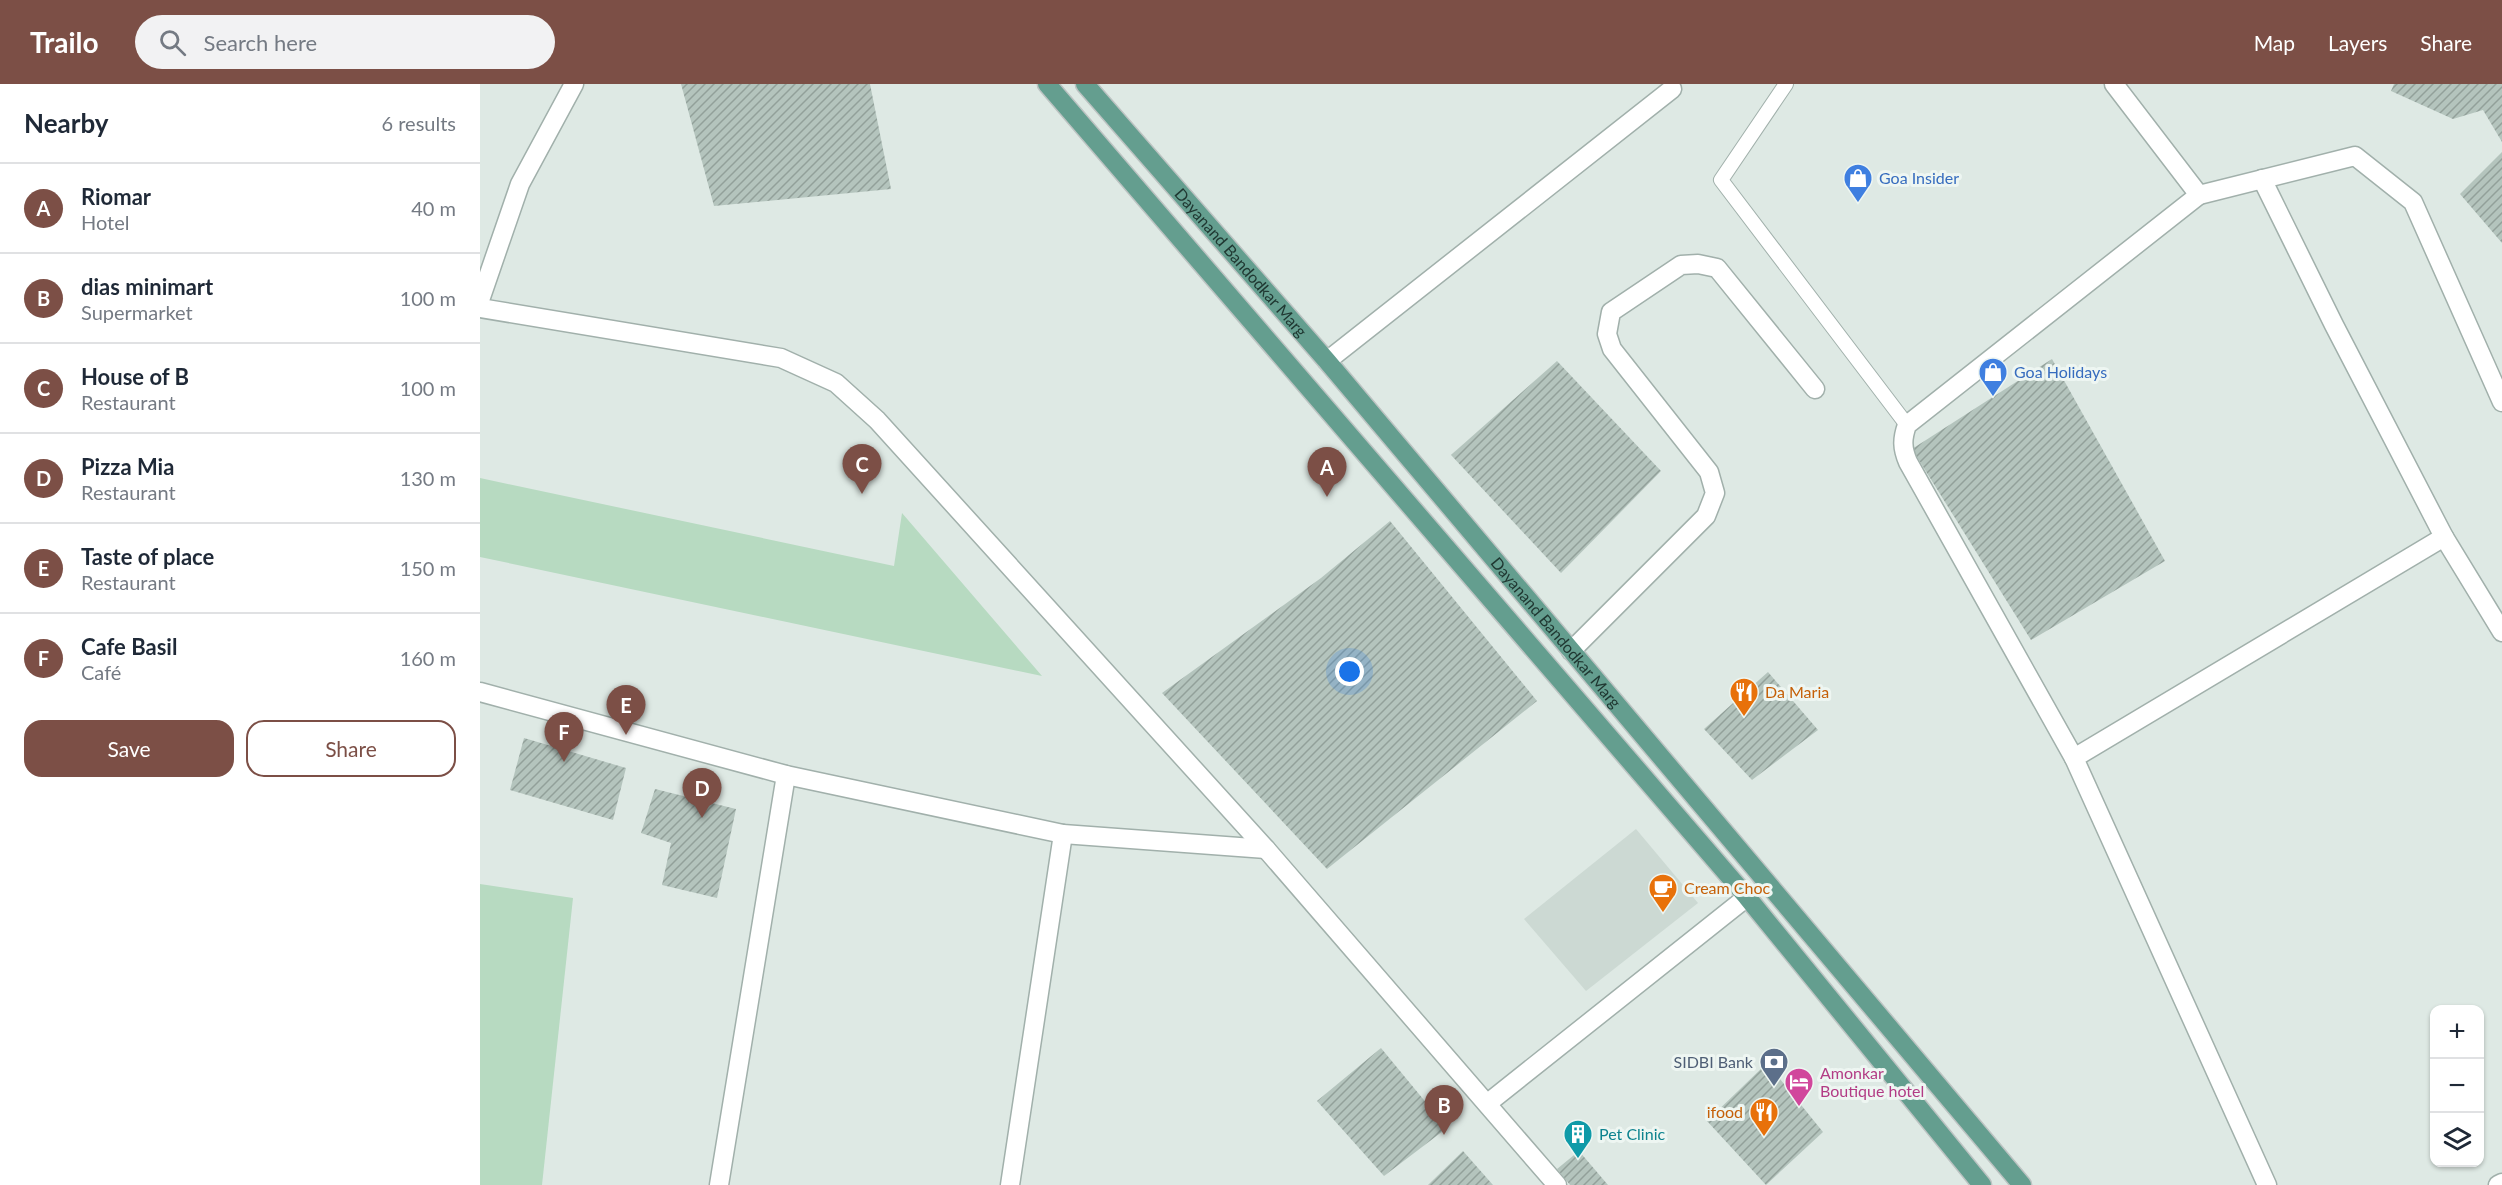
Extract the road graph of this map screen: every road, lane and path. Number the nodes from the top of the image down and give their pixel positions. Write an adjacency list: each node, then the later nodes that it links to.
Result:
1 (574, 84): 9 (street)
2 (1047, 84): 23 (main road, Dayanand Bandodkar Marg)
3 (1085, 84): 11 (main road, Dayanand Bandodkar Marg)
4 (1786, 84): 14 (lane)
5 (2114, 84): 8 (street)
6 (1672, 89): 11 (street)
7 (2262, 179): 8 (street); 13 (street); 15 (street)
8 (2199, 195): 14 (street)
9 (480, 300)
10 (480, 308): 22 (street)
11 (1327, 361): 17 (main road, Dayanand Bandodkar Marg)
12 (1815, 388): 17 (street)
13 (2502, 402)
14 (1907, 425): 19 (street)
15 (2444, 537): 16 (street); 19 (street)
16 (2502, 632)
17 (1571, 651): 29 (main road, Dayanand Bandodkar Marg)
18 (480, 692): 20 (street)
19 (2074, 758): 30 (street)
20 (786, 775): 21 (street); 25 (street)
21 (1063, 834): 22 (street); 26 (street)
22 (1266, 849): 24 (street)
23 (1747, 897): 24 (street); 28 (main road, Dayanand Bandodkar Marg)
24 (1488, 1102): 27 (street)
25 (719, 1185)
26 (1010, 1185)
27 (1557, 1185)
28 (1982, 1185)
29 (2022, 1185)
30 (2267, 1185)

